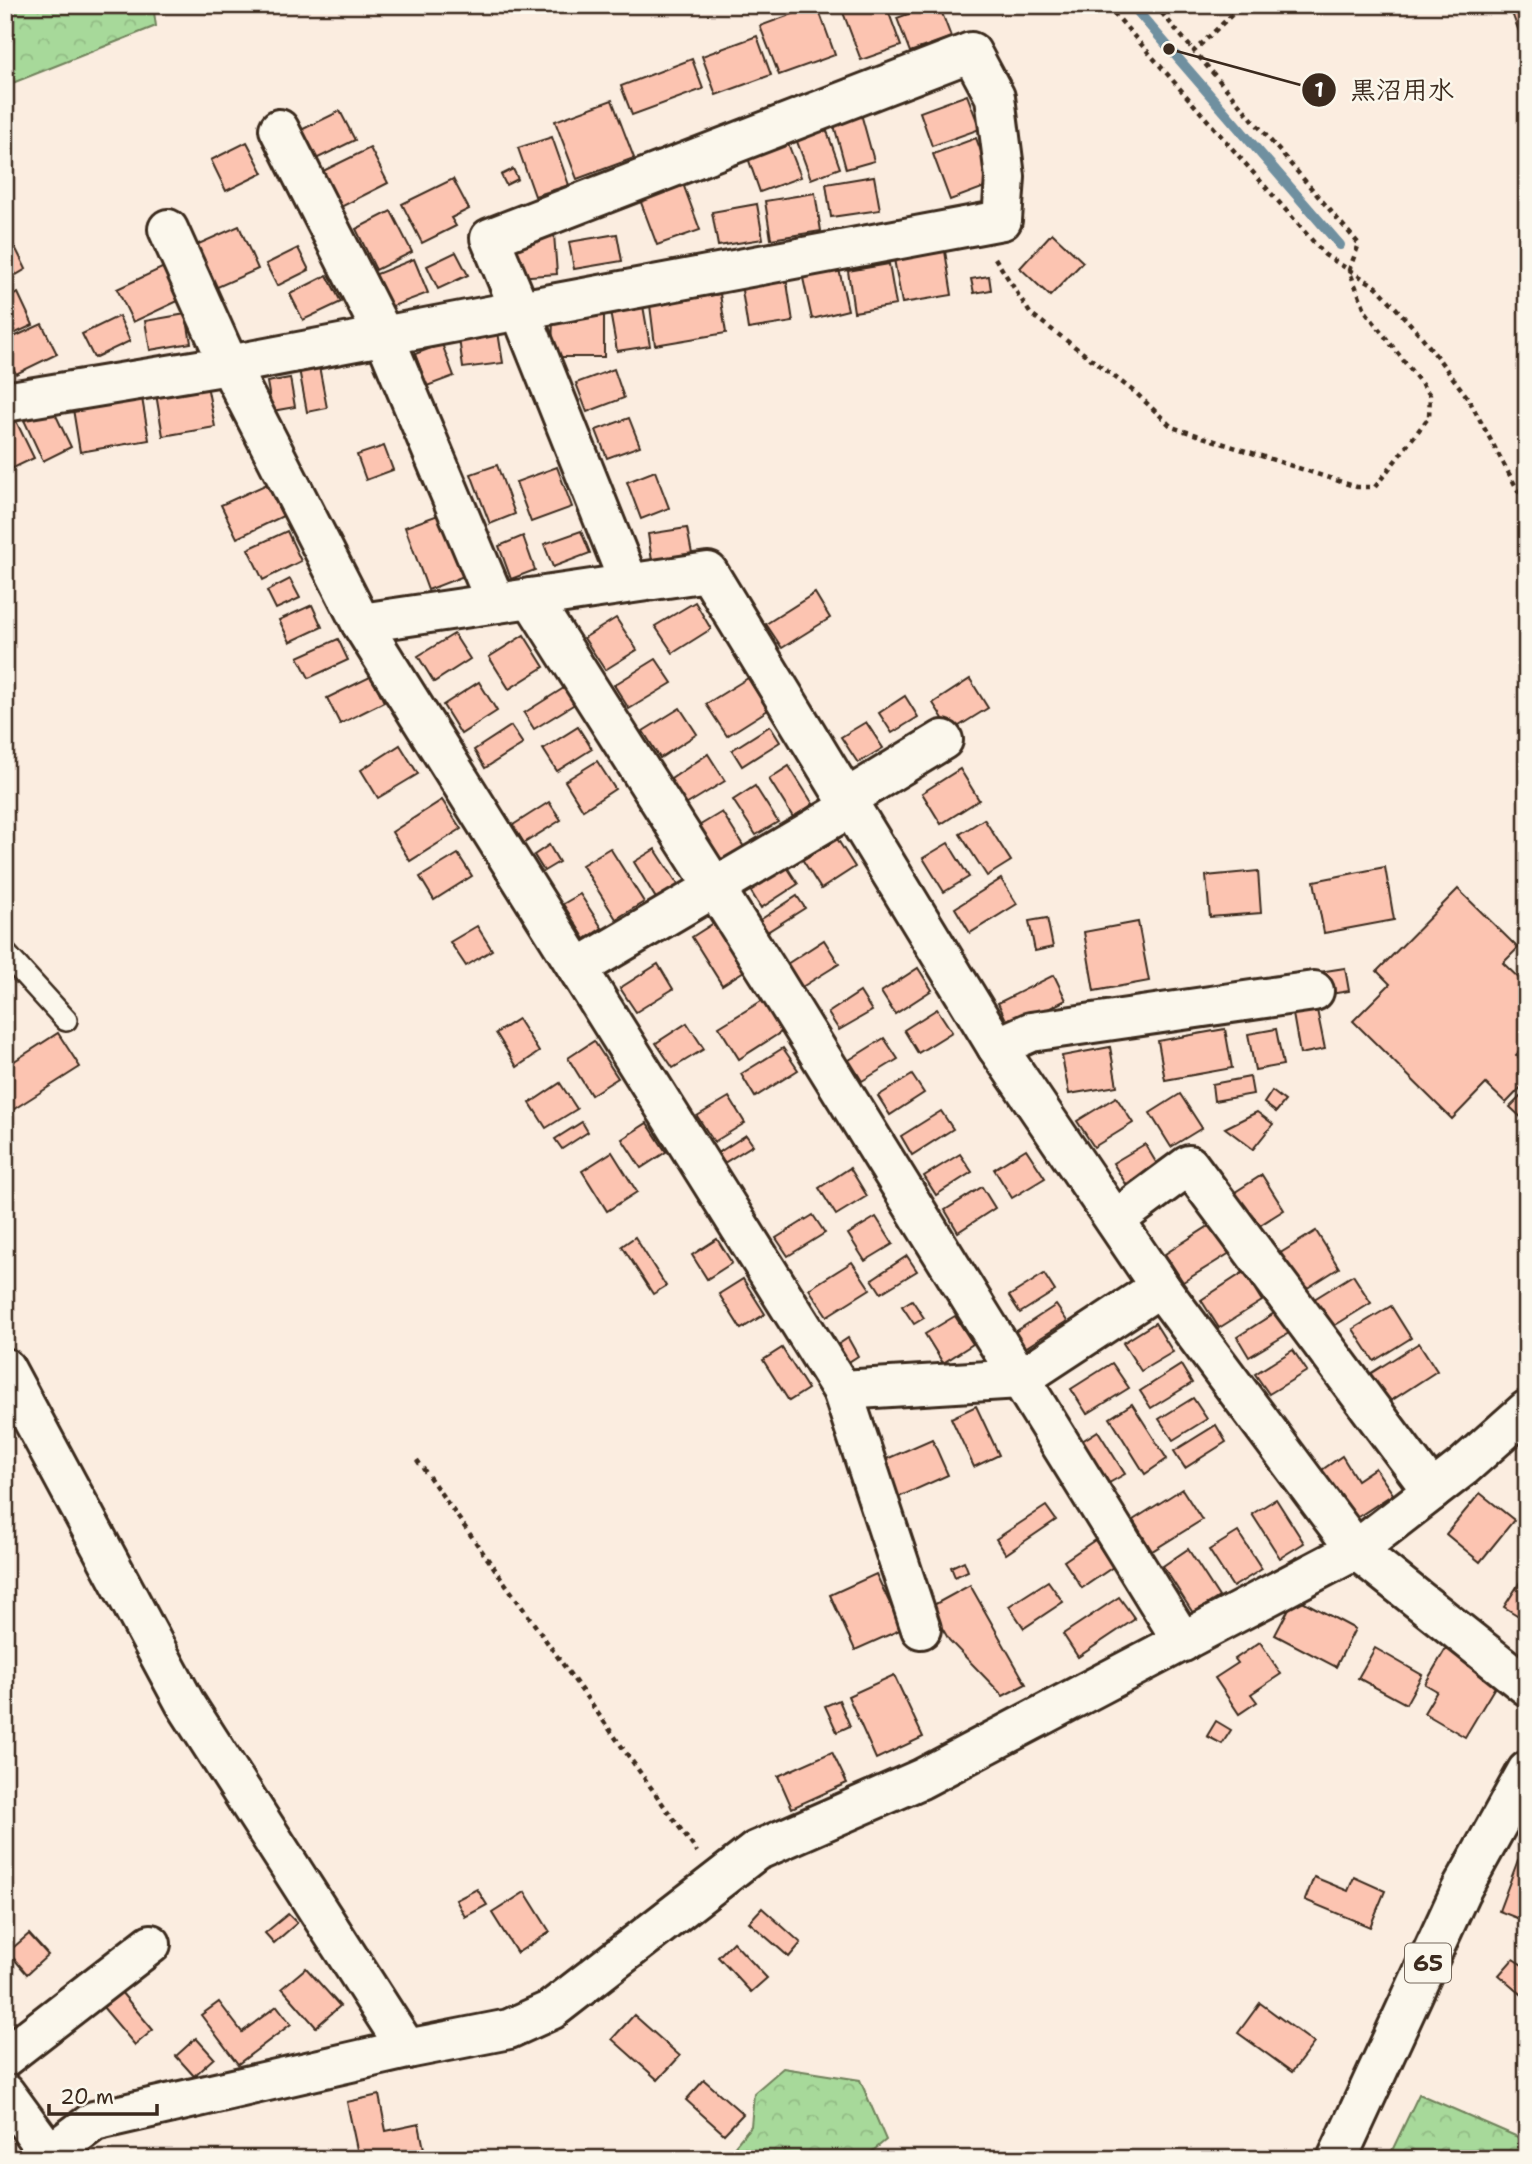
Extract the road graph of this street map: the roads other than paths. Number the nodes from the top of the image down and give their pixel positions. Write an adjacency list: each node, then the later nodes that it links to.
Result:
1 (279, 129): 4 (street)
2 (168, 229): 5 (street)
3 (520, 310): 3 (street); 4 (street); 7 (street)
4 (384, 336): 5 (street); 8 (street)
5 (229, 365): 6 (street); 9 (street)
6 (5, 402)
7 (629, 583): 8 (street); 11 (street)
8 (514, 601): 9 (street); 12 (street)
9 (361, 623): 14 (street)
10 (943, 740): 11 (street)
11 (848, 803): 12 (street); 17 (street)
12 (715, 887): 14 (street); 21 (street)
13 (5, 953): 16 (lane)
14 (578, 968): 22 (street)
15 (1314, 990): 17 (street)
16 (66, 1020)
17 (997, 1047): 18 (street)
18 (1115, 1220): 19 (street); 24 (street)
19 (1160, 1287): 21 (street); 25 (street)
20 (5, 1368): 31 (street)
21 (1020, 1379): 22 (street); 27 (street)
22 (842, 1390): 26 (street)
23 (1527, 1410): 24 (street)
24 (1432, 1491): 25 (street)
25 (1356, 1550): 27 (street); 28 (street)
26 (921, 1629)
27 (1183, 1642): 31 (street)
28 (1527, 1686)
29 (1527, 1771): 35 (street, 65)
30 (151, 1944): 32 (street)
31 (407, 2049): 34 (street)
32 (5, 2057)
33 (5, 2093): 34 (street)
34 (46, 2156)
35 (1337, 2159)

